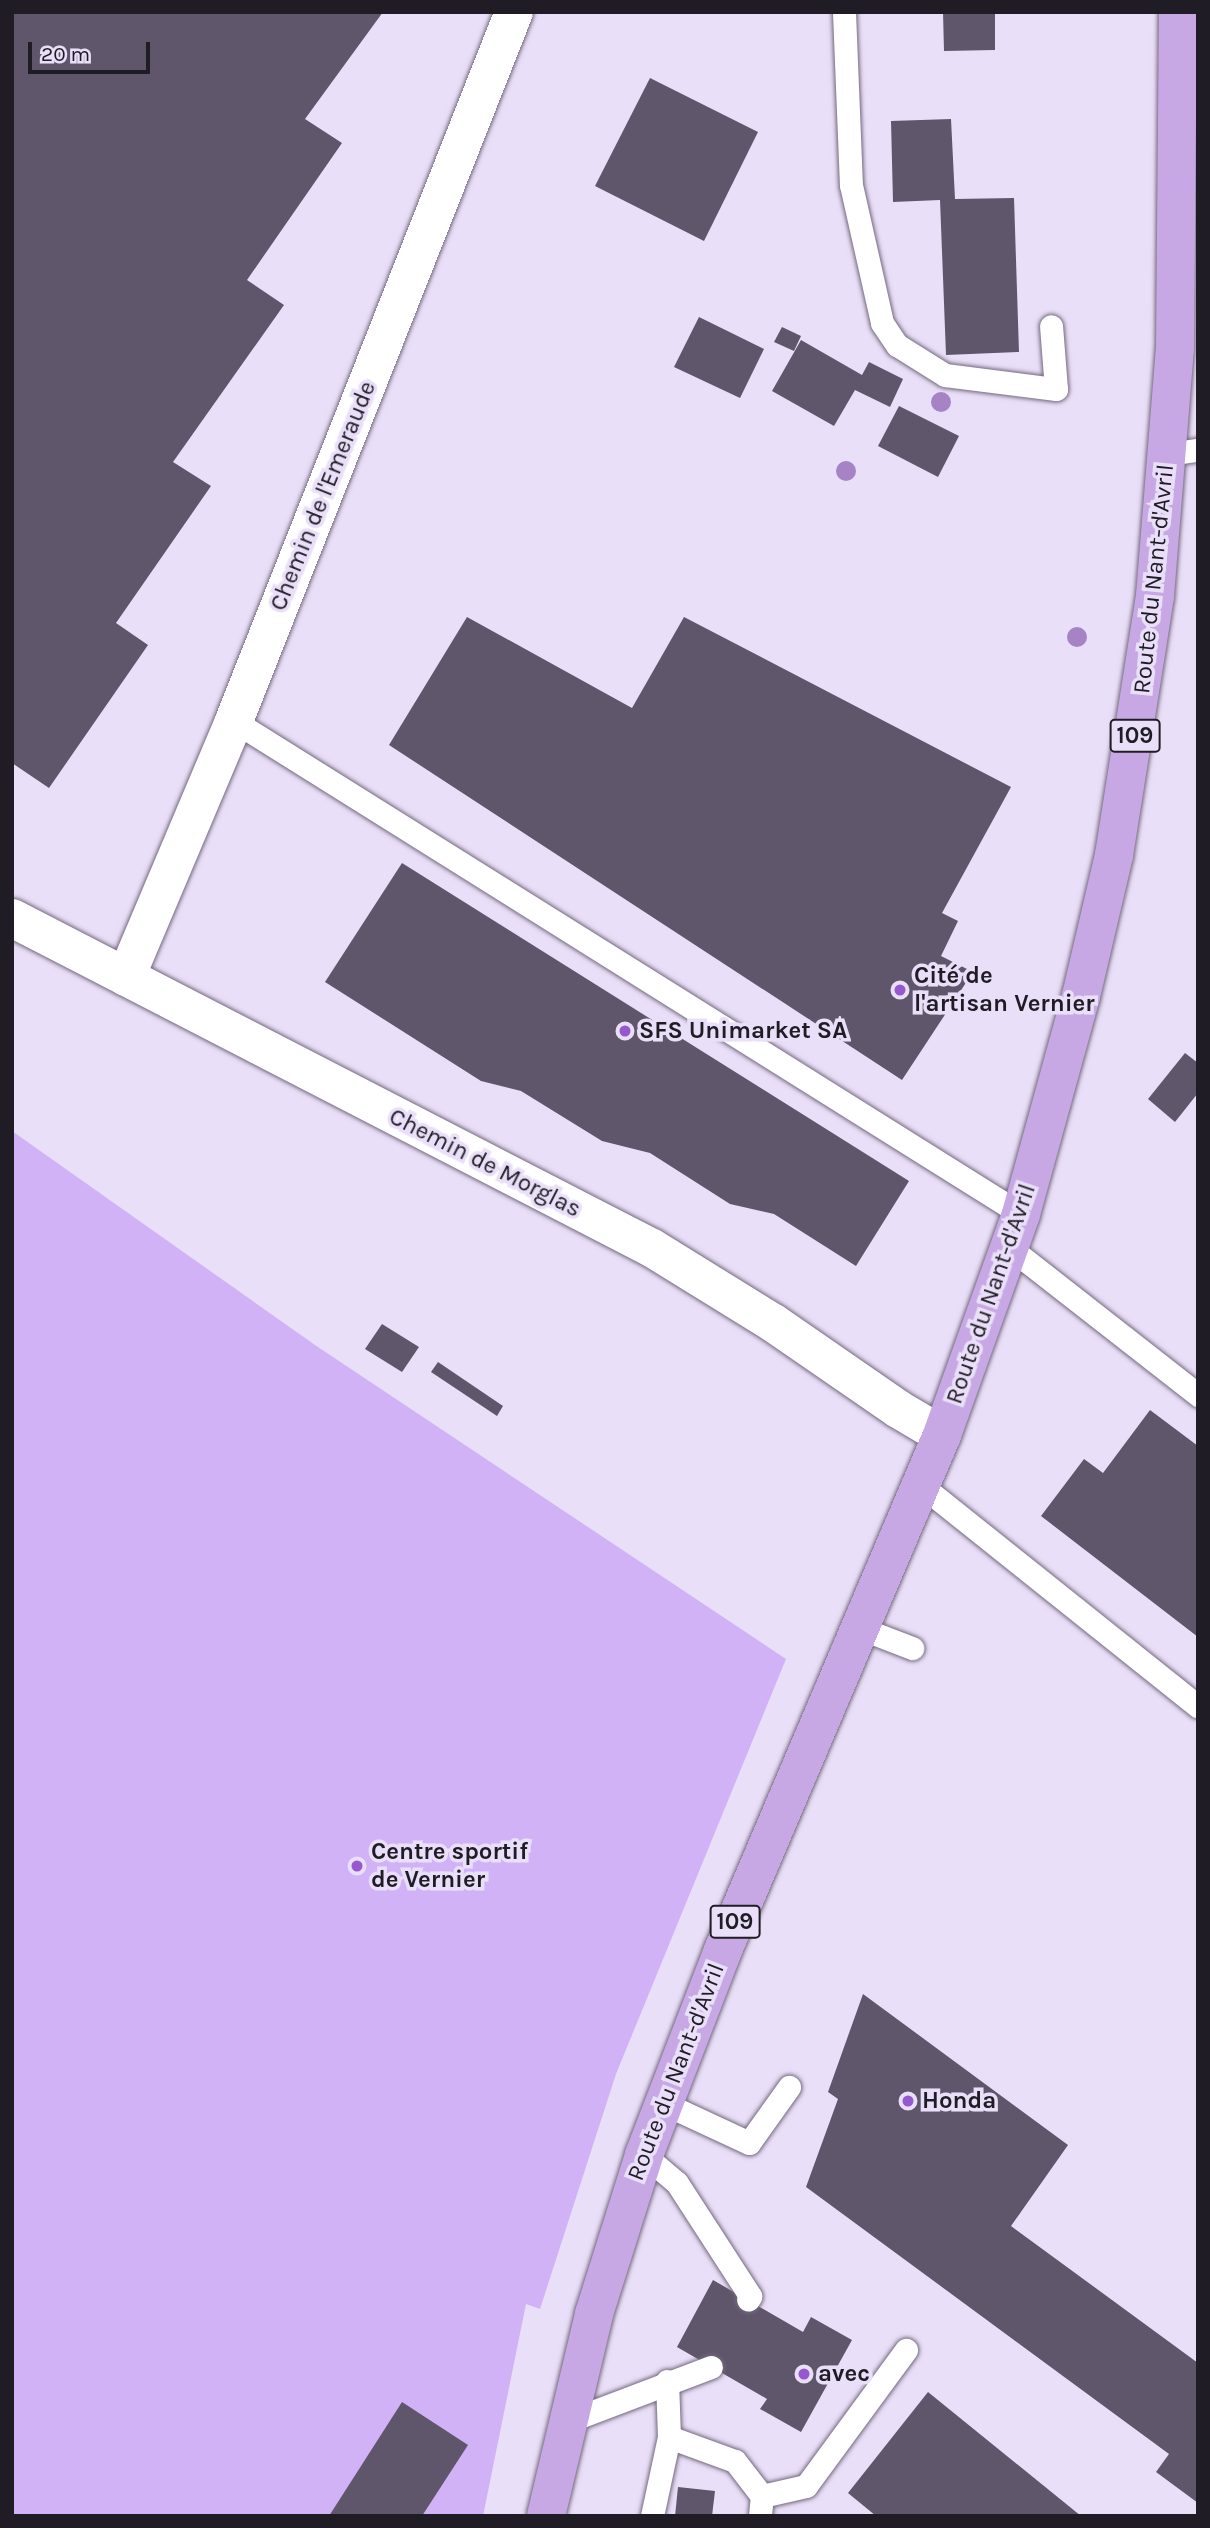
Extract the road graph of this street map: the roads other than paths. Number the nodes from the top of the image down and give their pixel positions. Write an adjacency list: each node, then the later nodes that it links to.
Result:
1 (514, 12): 7 (street, Chemin de l'Emeraude)
2 (844, 12): 5 (lane)
3 (1178, 12): 4 (main road, Route du Nant-d'Avril / 109)
4 (1188, 261): 6 (main road, Route du Nant-d'Avril / 109)
5 (1051, 326)
6 (1183, 452): 10 (main road, Route du Nant-d'Avril / 109)
7 (234, 721): 9 (street, Chemin de l'Emeraude); 10 (lane)
8 (12, 918): 9 (street, Chemin de Morglas)
9 (126, 977): 12 (street, Chemin de Morglas)
10 (1016, 1231): 11 (lane); 12 (main road, Route du Nant-d'Avril / 109)
11 (1198, 1395)
12 (942, 1435): 13 (main road, Route du Nant-d'Avril / 109)
13 (922, 1486): 14 (main road, Route du Nant-d'Avril / 109); 16 (lane)
14 (860, 1628): 15 (lane); 18 (main road, Route du Nant-d'Avril / 109)
15 (912, 1648)
16 (1198, 1706)
17 (789, 2087): 18 (lane)
18 (663, 2103): 19 (main road, Route du Nant-d'Avril / 109)
19 (644, 2155): 20 (lane); 24 (main road, Route du Nant-d'Avril / 109)
20 (748, 2300)
21 (906, 2350): 26 (lane)
22 (711, 2367): 23 (lane)
23 (667, 2381): 24 (lane); 25 (lane)
24 (566, 2422): 27 (main road, Route du Nant-d'Avril / 109)
25 (669, 2437): 26 (lane); 28 (lane)
26 (761, 2506)
27 (546, 2516)
28 (652, 2516)

